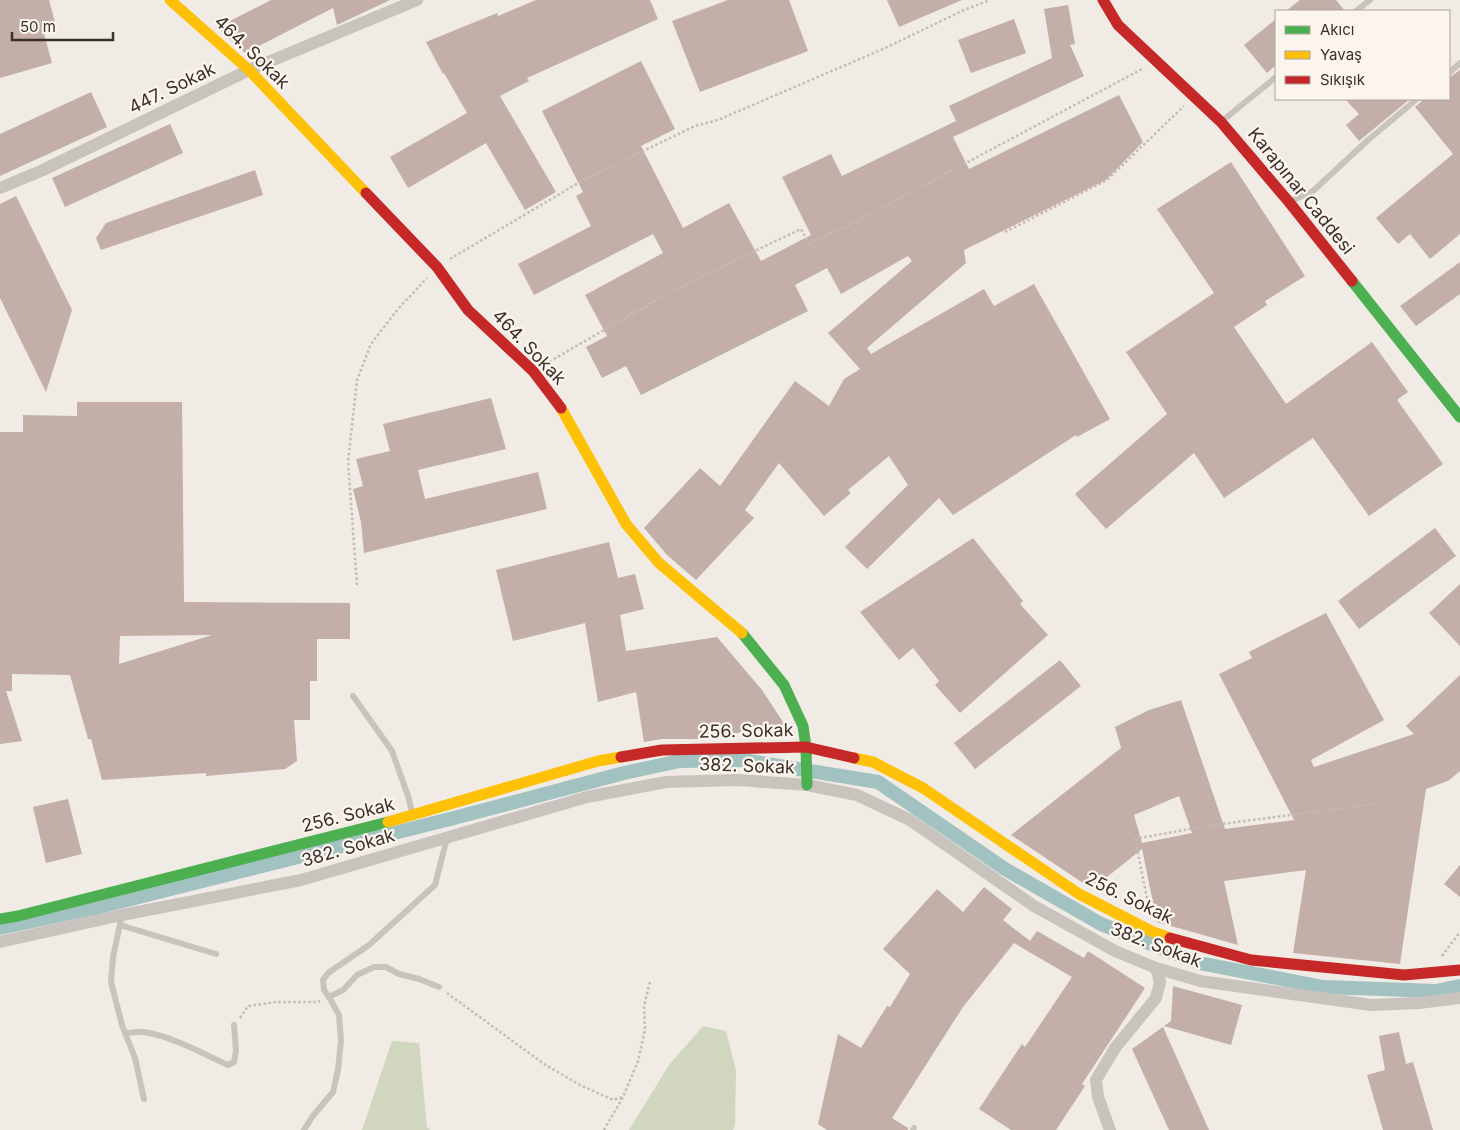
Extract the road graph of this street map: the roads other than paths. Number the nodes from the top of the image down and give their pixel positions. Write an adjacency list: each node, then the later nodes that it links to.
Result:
1 (170, 0): 7 (street, 464. Sokak)
2 (417, 0): 7 (street, 447. Sokak)
3 (1103, 0): 11 (street, Karapınar Caddesi)
4 (1370, 0): 5 (lane)
5 (1357, 10)
6 (1460, 64): 8 (lane)
7 (249, 70): 12 (street, 447. Sokak); 16 (street, 464. Sokak)
8 (1450, 72)
9 (1275, 78): 11 (lane)
10 (1416, 100): 13 (lane)
11 (1221, 122): 13 (street, Karapınar Caddesi)
12 (0, 188)
13 (1289, 202): 14 (street, Karapınar Caddesi)
14 (1460, 417)
15 (353, 696): 18 (lane)
16 (806, 752): 17 (street, 464. Sokak); 18 (street, 256. Sokak); 25 (street, 256. Sokak)
17 (807, 784): 19 (street, 382. Sokak); 24 (street, 382. Sokak)
18 (413, 816): 20 (street, 256. Sokak)
19 (448, 838): 21 (street, 382. Sokak); 27 (lane)
20 (0, 920)
21 (121, 920): 22 (street, 382. Sokak); 23 (lane); 30 (lane)
22 (0, 942)
23 (216, 954)
24 (1156, 968): 28 (street, 382. Sokak); 33 (street)
25 (1460, 970)
26 (439, 988): 27 (lane)
27 (329, 997): 32 (lane)
28 (1460, 998)
29 (234, 1026): 30 (lane)
30 (125, 1033): 31 (lane)
31 (144, 1099)
32 (304, 1130)
33 (1110, 1130)

